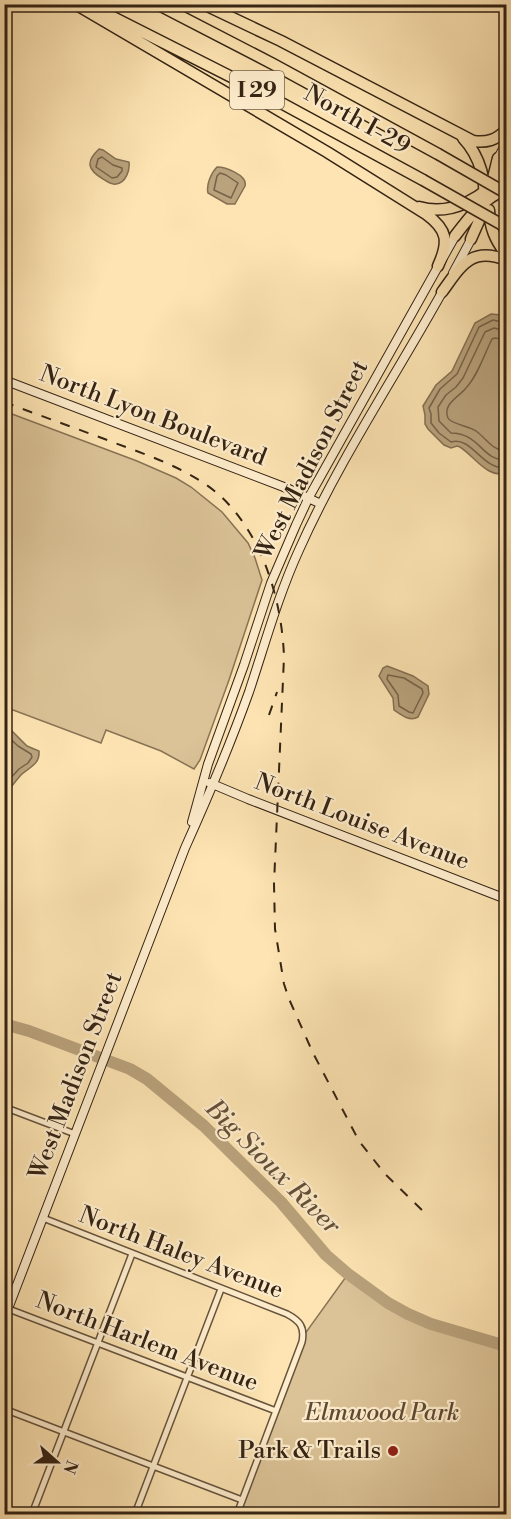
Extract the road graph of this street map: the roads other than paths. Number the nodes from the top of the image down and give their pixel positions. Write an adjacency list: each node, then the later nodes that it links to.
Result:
1 (75, 4): 12 (highway)
2 (88, 4): 13 (highway, North I-29 / I 29, bridge)
3 (157, 4): 11 (highway, North I-29 / I 29, bridge)
4 (203, 4): 6 (highway)
5 (507, 130): 6 (highway)
6 (458, 134): 11 (highway)
7 (507, 143): 8 (main road)
8 (498, 159): 11 (highway)
9 (507, 171): 11 (highway)
10 (507, 176): 11 (main road)
11 (491, 194): 12 (highway); 14 (highway); 15 (highway); 16 (highway)
12 (411, 203): 18 (highway)
13 (507, 227)
14 (455, 236): 18 (main road, West Madison Street)
15 (471, 239): 19 (main road, West Madison Street)
16 (507, 254)
17 (507, 260): 19 (highway)
18 (438, 266): 21 (main road, West Madison Street)
19 (442, 292): 22 (main road, West Madison Street)
20 (4, 380): 21 (main road, North Lyon Boulevard)
21 (309, 497): 22 (main road, North Lyon Boulevard); 23 (main road, West Madison Street)
22 (321, 504): 24 (main road, West Madison Street)
23 (204, 780): 24 (main road, North Louise Avenue); 25 (main road, West Madison Street)
24 (213, 784): 25 (main road, West Madison Street); 26 (main road, North Louise Avenue)
25 (185, 848): 28 (main road, West Madison Street)
26 (507, 899)
27 (4, 1107): 28 (street)
28 (75, 1134): 29 (main road, West Madison Street)
29 (43, 1218): 30 (street, North Haley Avenue); 32 (main road, West Madison Street)
30 (132, 1254): 31 (street, North Haley Avenue); 34 (street)
31 (221, 1289): 35 (street); 37 (street, North Haley Avenue)
32 (7, 1308): 33 (main road, West Madison Street); 34 (street, North Harlem Avenue)
33 (4, 1319)
34 (98, 1342): 35 (street, North Harlem Avenue); 38 (street)
35 (186, 1377): 37 (street, North Harlem Avenue); 39 (street)
36 (4, 1409): 38 (street)
37 (276, 1411): 40 (street)
38 (64, 1432): 39 (street); 43 (street)
39 (153, 1467): 40 (street); 44 (street)
40 (242, 1500): 45 (street)
41 (4, 1511): 42 (main road)
42 (13, 1515)
43 (32, 1515)
44 (135, 1515)
45 (237, 1515)

